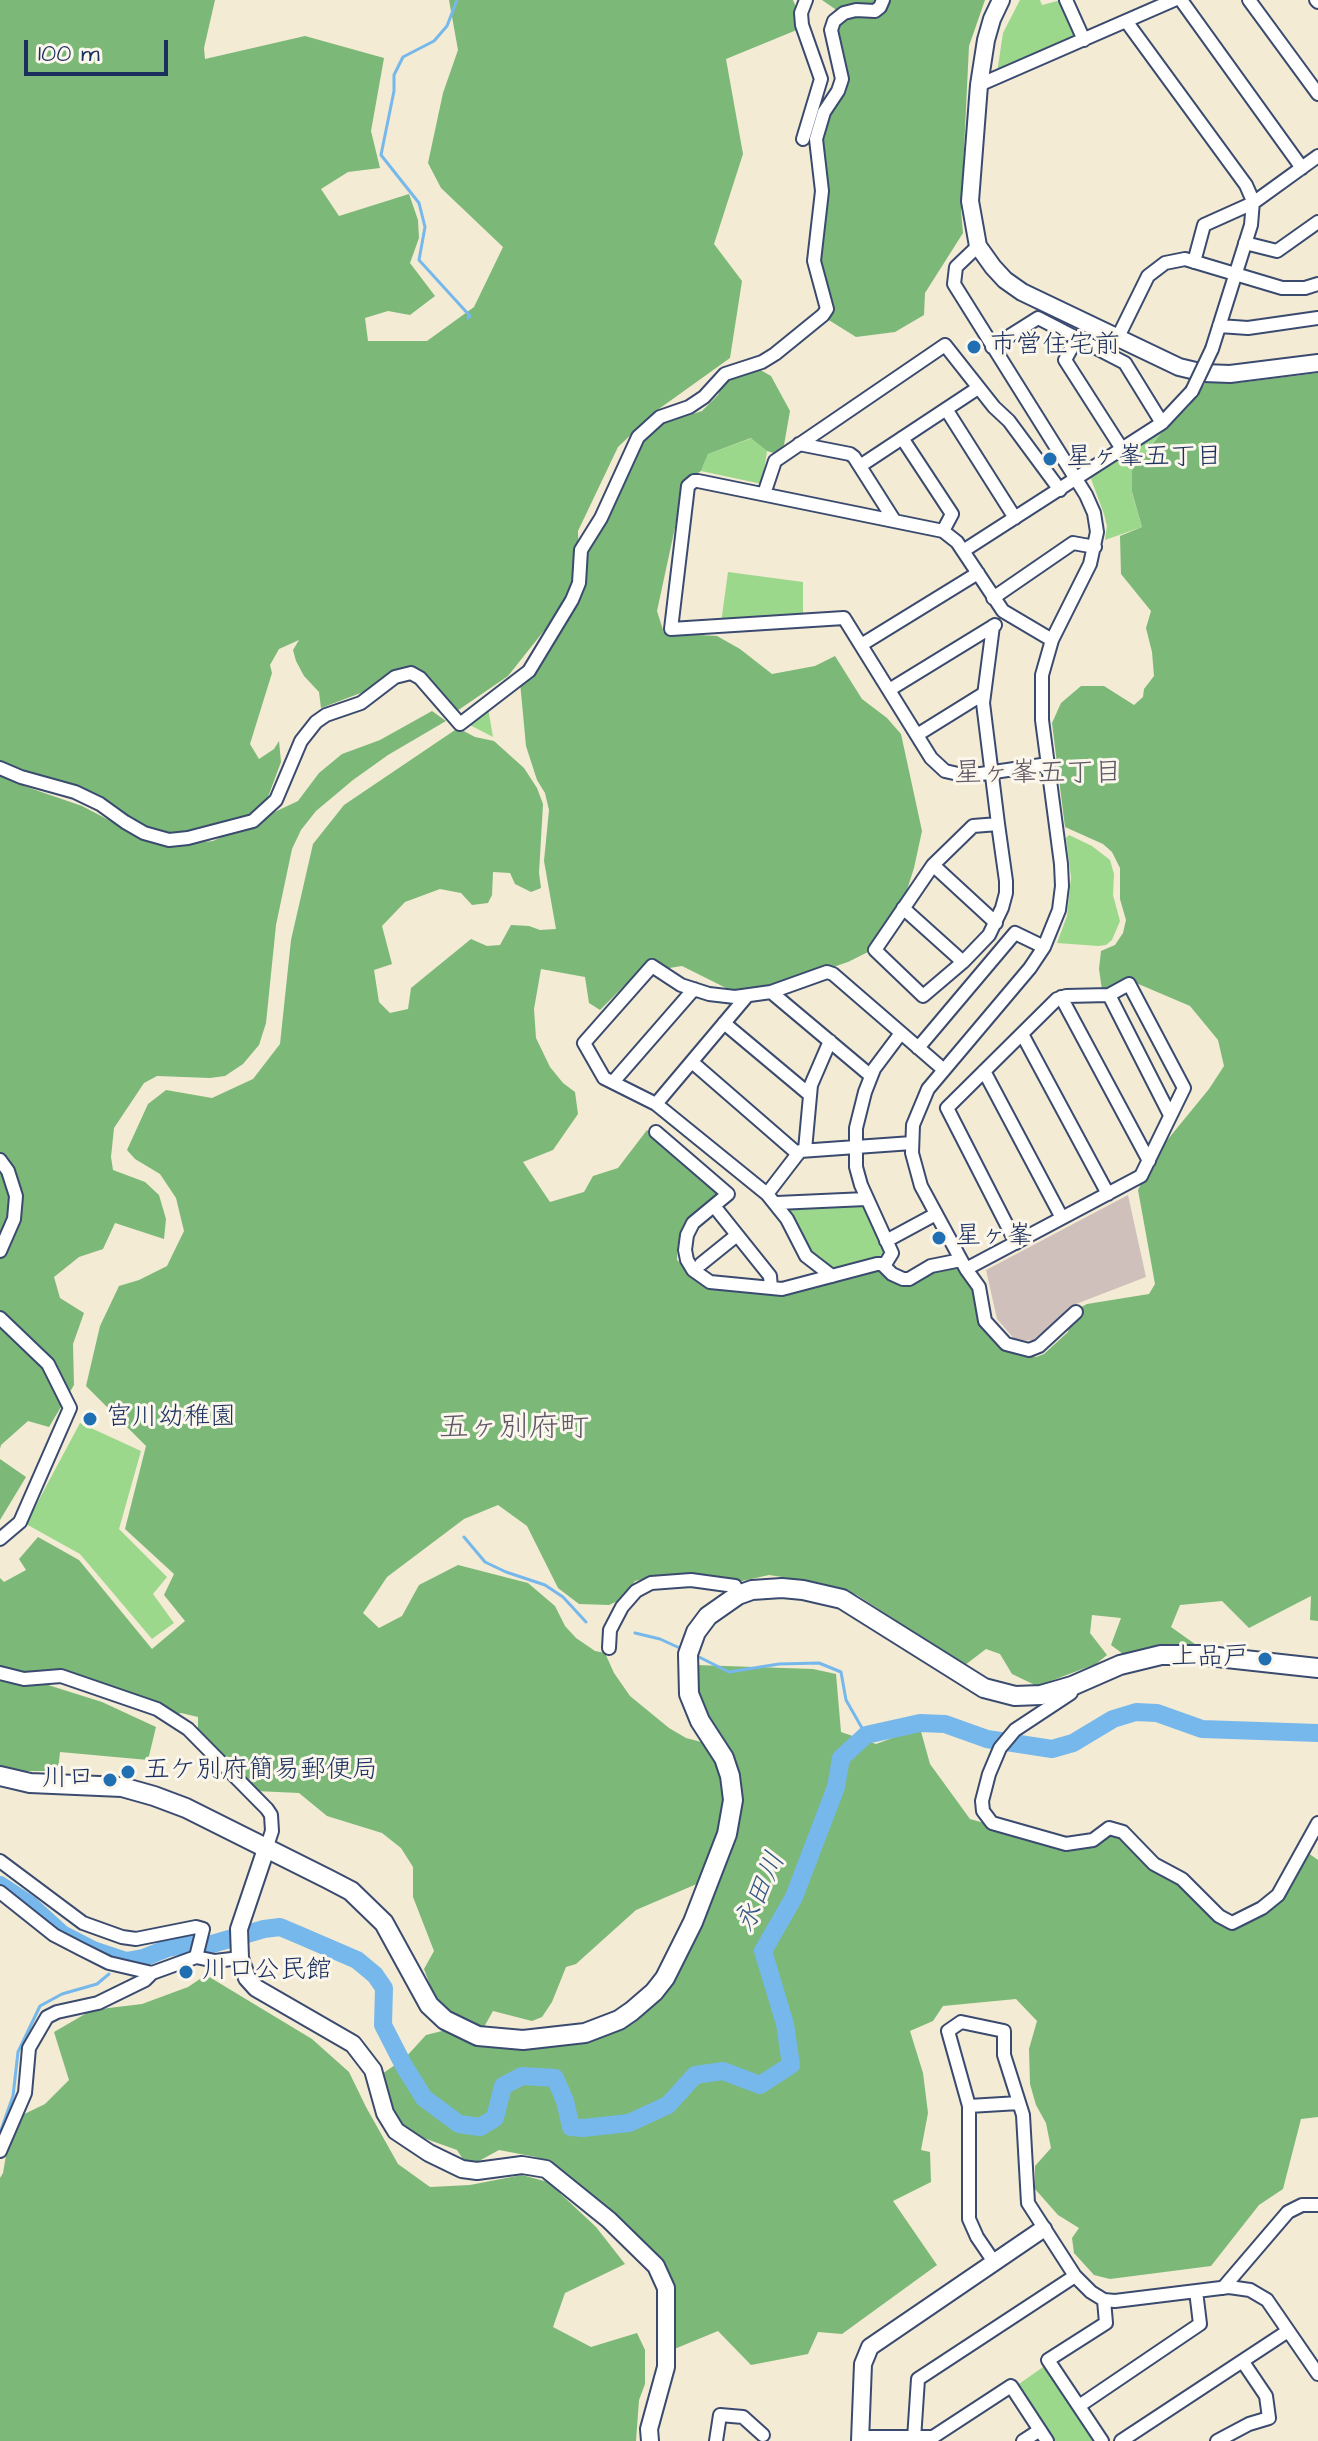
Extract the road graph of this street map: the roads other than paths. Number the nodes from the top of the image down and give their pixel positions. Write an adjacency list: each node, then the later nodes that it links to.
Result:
1 (806, 0): 12 (street)
2 (883, 0): 53 (street)
3 (1001, 0): 10 (street)
4 (1066, 0): 9 (street)
5 (1174, 0): 8 (street)
6 (1181, 0): 14 (street)
7 (1249, 0): 11 (street)
8 (1126, 21): 9 (street); 15 (street)
9 (1084, 40): 10 (street)
10 (979, 85): 18 (street)
11 (1318, 94)
12 (803, 139)
13 (1318, 156): 14 (street)
14 (1302, 168): 15 (street)
15 (1253, 203): 17 (street); 19 (street)
16 (1318, 222): 17 (street)
17 (1245, 243): 20 (street)
18 (978, 246): 25 (street); 26 (street)
19 (1194, 262): 20 (street); 25 (street)
20 (1235, 274): 21 (street); 23 (street)
21 (1318, 284)
22 (1318, 318): 23 (street)
23 (1219, 326): 30 (street, bridge)
24 (1077, 338): 26 (street); 30 (street); 33 (street)
25 (1117, 339): 27 (street)
26 (992, 347): 35 (street)
27 (1318, 363)
28 (978, 388): 29 (street); 32 (street); 36 (street)
29 (946, 409): 31 (street); 38 (street)
30 (1162, 423): 33 (street)
31 (902, 438): 34 (street); 40 (street)
32 (799, 444): 34 (street); 37 (street)
33 (1122, 449): 35 (street)
34 (860, 466): 39 (street)
35 (1076, 479): 36 (street); 41 (street)
36 (1060, 490): 38 (street)
37 (764, 494): 39 (street); 48 (street)
38 (1015, 518): 42 (street)
39 (894, 520): 40 (street)
40 (943, 531): 42 (street)
41 (1095, 547): 44 (street); 47 (street)
42 (963, 551): 43 (street)
43 (978, 573): 44 (street); 48 (street)
44 (993, 598): 45 (street)
45 (1009, 616): 46 (street); 47 (street)
46 (993, 626): 49 (street); 50 (street)
47 (1052, 640): 52 (street)
48 (861, 645): 49 (street)
49 (889, 690): 51 (street)
50 (983, 694): 51 (street); 54 (street)
51 (917, 735): 54 (street)
52 (1048, 764): 54 (street); 59 (street)
53 (0, 768)
54 (992, 773): 55 (street)
55 (998, 824): 56 (street); 58 (street)
56 (933, 865): 57 (street); 58 (street)
57 (903, 908): 60 (street); 60 (street)
58 (996, 923): 60 (street)
59 (1044, 947): 70 (street); 72 (street)
60 (963, 962)
61 (694, 989): 64 (street); 75 (street); 75 (street)
62 (771, 992): 64 (street); 67 (street); 69 (street)
63 (1109, 995): 65 (street); 78 (street); 78 (street)
64 (747, 996): 66 (street)
65 (1061, 997): 68 (street); 84 (street)
66 (724, 1023): 71 (street); 76 (street)
67 (901, 1033): 70 (street); 74 (street)
68 (1022, 1034): 73 (street); 85 (street)
69 (830, 1041): 74 (street); 76 (street)
70 (918, 1048): 72 (street)
71 (692, 1062): 77 (street); 82 (street)
72 (944, 1070): 80 (street)
73 (984, 1071): 90 (street); 93 (street)
74 (871, 1076): 81 (street)
75 (613, 1082): 77 (street)
76 (810, 1095): 82 (street)
77 (656, 1104): 86 (street)
78 (1170, 1115): 84 (street)
79 (656, 1132): 99 (street)
80 (912, 1143): 81 (street); 89 (street)
81 (855, 1147): 82 (street); 87 (street)
82 (802, 1152): 86 (street)
83 (0, 1160): 94 (street)
84 (1149, 1161): 85 (street)
85 (1108, 1194): 90 (street)
86 (772, 1199): 87 (street); 98 (street)
87 (866, 1199): 92 (street)
88 (718, 1211): 91 (street)
89 (936, 1214): 92 (street); 96 (street)
90 (1062, 1218): 93 (street)
91 (737, 1235): 95 (street); 99 (street)
92 (886, 1241): 97 (street)
93 (1016, 1243): 96 (street)
94 (0, 1251)
95 (701, 1264)
96 (964, 1264): 97 (street); 100 (street)
97 (884, 1266): 98 (street)
98 (832, 1276): 99 (street)
99 (771, 1288)
100 (1076, 1312)
101 (0, 1318): 102 (street)
102 (0, 1539)
103 (733, 1597): 104 (street); 107 (main road); 110 (main road)
104 (609, 1648)
105 (1318, 1668): 107 (main road)
106 (0, 1673): 110 (street)
107 (1072, 1686): 109 (street)
108 (0, 1776): 110 (main road)
109 (1318, 1823)
110 (266, 1849): 113 (street)
111 (0, 1861): 114 (street)
112 (3, 1900): 115 (street)
113 (239, 1950): 114 (street); 134 (street)
114 (197, 1953): 115 (street)
115 (152, 1973): 118 (street)
116 (1019, 2103): 117 (street); 117 (street); 120 (street)
117 (969, 2106): 121 (street)
118 (0, 2151)
119 (1318, 2205): 123 (street)
120 (1043, 2229): 121 (street); 122 (street)
121 (994, 2262): 132 (street)
122 (1075, 2276): 125 (street); 133 (street)
123 (1223, 2288): 124 (street); 126 (street)
124 (1196, 2291): 125 (street); 129 (street)
125 (1104, 2300): 129 (street)
126 (1288, 2331): 127 (street); 128 (street)
127 (1243, 2362): 138 (street); 139 (street)
128 (1318, 2374)
129 (1079, 2406): 137 (street)
130 (763, 2435): 135 (street)
131 (1044, 2435): 133 (street); 136 (street)
132 (860, 2439): 133 (street)
133 (914, 2439)
134 (650, 2441)
135 (716, 2441)
136 (1023, 2441)
137 (1102, 2441)
138 (1121, 2441)
139 (1217, 2441)

